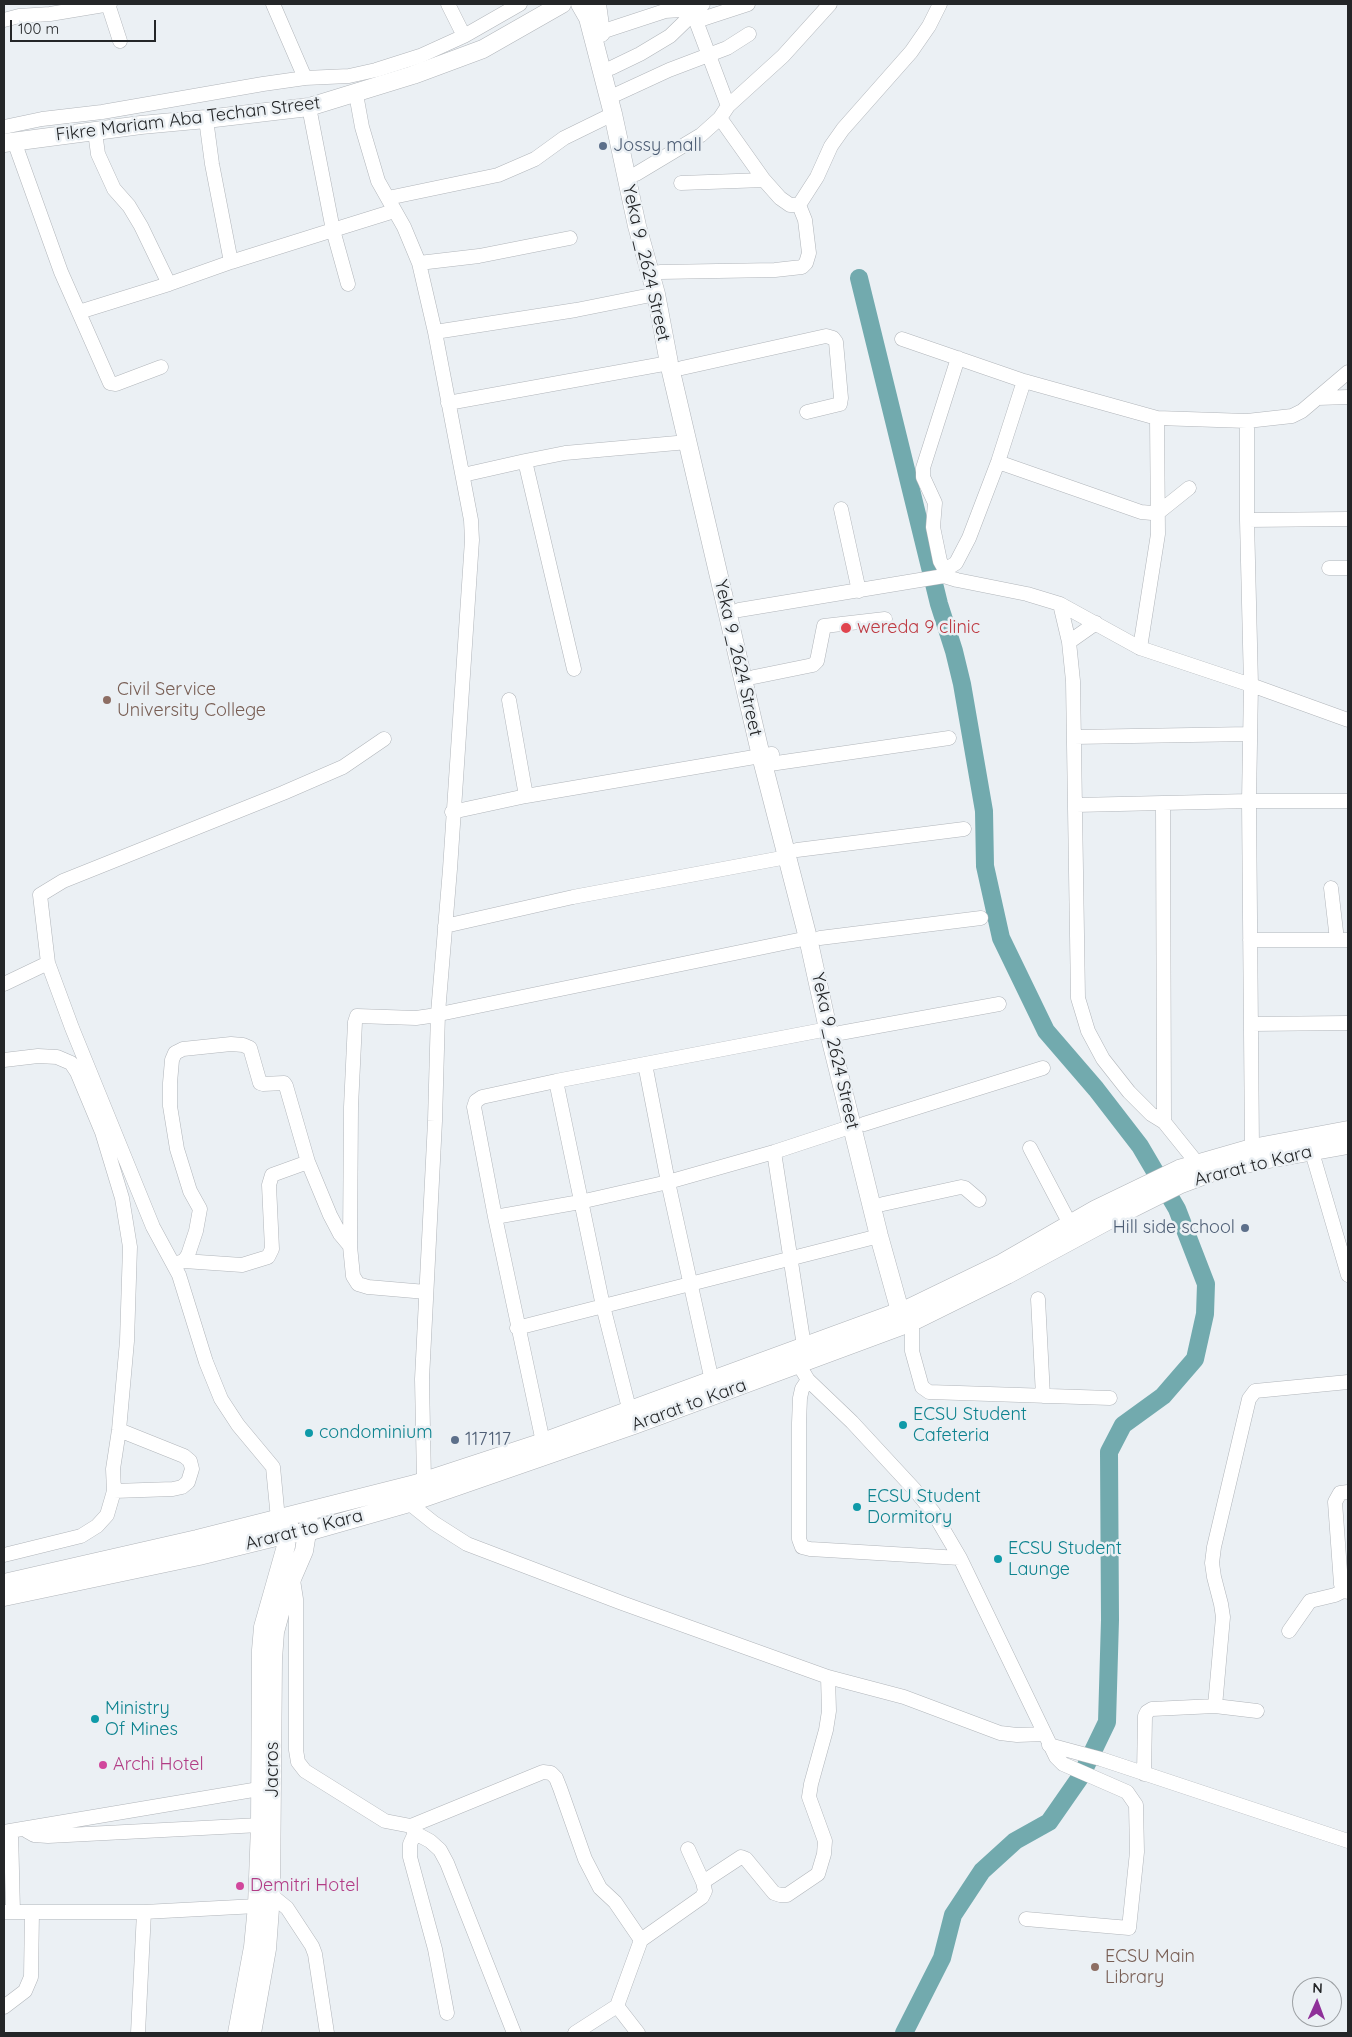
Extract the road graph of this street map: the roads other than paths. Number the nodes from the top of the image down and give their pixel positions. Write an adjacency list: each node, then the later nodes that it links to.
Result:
1 (108, 4): 9 (street); 15 (street)
2 (273, 4): 18 (street)
3 (448, 4): 14 (street)
4 (520, 4): 14 (street)
5 (562, 4): 19 (main road, Fikre Mariam Aba Techan Street)
6 (748, 4): 10 (street)
7 (830, 4): 21 (street)
8 (940, 4): 32 (street)
9 (47, 9): 12 (street)
10 (697, 13): 11 (street); 16 (street); 17 (street)
11 (593, 14): 17 (main road, Yeka 9_2624 Street); 23 (main road, Yeka 9_2624 Street)
12 (4, 20)
13 (749, 34): 16 (street)
14 (464, 36): 18 (street)
15 (120, 41)
16 (707, 55): 20 (street); 21 (street)
17 (610, 68): 20 (main road, Yeka 9_2624 Street)
18 (305, 78): 27 (street)
19 (356, 94): 22 (main road, Fikre Mariam Aba Techan Street); 31 (street)
20 (617, 94): 28 (main road, Yeka 9_2624 Street)
21 (728, 106): 24 (street)
22 (309, 107): 25 (main road, Fikre Mariam Aba Techan Street); 34 (street)
23 (613, 114): 31 (street); 41 (main road, Yeka 9_2624 Street)
24 (720, 118): 28 (street); 29 (street)
25 (206, 119): 26 (main road, Fikre Mariam Aba Techan Street); 36 (street)
26 (95, 132): 27 (main road, Fikre Mariam Aba Techan Street); 39 (street)
27 (7, 137): 42 (street)
28 (636, 174): 38 (main road, Yeka 9_2624 Street)
29 (764, 180): 30 (street); 32 (street)
30 (681, 184)
31 (388, 198): 33 (street)
32 (799, 205): 38 (street)
33 (394, 211): 34 (street); 37 (street)
34 (333, 230): 36 (street); 40 (street)
35 (570, 238): 37 (street)
36 (231, 262): 39 (street)
37 (419, 263): 43 (street)
38 (660, 272): 46 (main road, Yeka 9_2624 Street)
39 (169, 284): 42 (street)
40 (348, 284)
41 (656, 294): 43 (street); 46 (main road, Yeka 9_2624 Street)
42 (79, 312): 47 (street)
43 (435, 332): 52 (street)
44 (902, 339): 45 (street)
45 (958, 358): 49 (street); 67 (street)
46 (676, 365): 52 (street); 53 (street); 56 (main road, Yeka 9_2624 Street); 70 (main road, Yeka 9_2624 Street)
47 (161, 367)
48 (1348, 372): 51 (street)
49 (1024, 381): 54 (street); 58 (street)
50 (1348, 397): 51 (street)
51 (1318, 398): 55 (street)
52 (448, 403): 59 (street)
53 (807, 412)
54 (1157, 418): 55 (street); 62 (street)
55 (1247, 421): 64 (street)
56 (688, 442): 57 (street); 84 (main road, Yeka 9_2624 Street)
57 (525, 461): 59 (street); 75 (street)
58 (998, 462): 62 (street); 67 (street)
59 (463, 475): 90 (street)
60 (1189, 488): 62 (street)
61 (841, 509): 68 (street)
62 (1159, 512): 74 (street)
63 (1348, 519): 64 (street)
64 (1247, 520): 77 (street)
65 (1329, 568): 66 (street)
66 (1348, 568)
67 (941, 575): 68 (street); 69 (street)
68 (859, 590): 70 (street)
69 (1060, 604): 72 (street); 73 (street)
70 (739, 610): 76 (main road, Yeka 9_2624 Street)
71 (885, 619): 76 (street)
72 (1096, 624): 73 (street); 74 (street)
73 (1069, 642): 81 (street)
74 (1140, 648): 77 (street)
75 (574, 669)
76 (754, 677): 84 (main road, Yeka 9_2624 Street)
77 (1251, 685): 79 (street); 80 (street)
78 (509, 700): 85 (street)
79 (1348, 720)
80 (1250, 734): 81 (street); 86 (street)
81 (1074, 736): 89 (street)
82 (948, 738): 84 (street)
83 (384, 739): 99 (street)
84 (768, 760): 85 (street); 92 (main road, Yeka 9_2624 Street)
85 (526, 796): 90 (street)
86 (1249, 801): 87 (street); 88 (street); 97 (street)
87 (1348, 802)
88 (1163, 804): 89 (street); 110 (street)
89 (1076, 805): 110 (street)
90 (452, 812): 95 (street)
91 (964, 829): 92 (street)
92 (792, 853): 95 (street); 96 (main road, Yeka 9_2624 Street)
93 (1331, 888): 98 (street)
94 (981, 918): 96 (street)
95 (445, 926): 102 (street)
96 (814, 938): 102 (street); 105 (main road, Yeka 9_2624 Street)
97 (1250, 940): 98 (street); 104 (street)
98 (1343, 940)
99 (48, 963): 100 (street); 130 (street)
100 (4, 984)
101 (999, 1004): 105 (street)
102 (438, 1013): 128 (street); 135 (street)
103 (1348, 1023): 104 (street)
104 (1251, 1024): 116 (street)
105 (834, 1031): 107 (street); 111 (main road, Yeka 9_2624 Street)
106 (4, 1060): 147 (street)
107 (645, 1064): 109 (street); 120 (street)
108 (1043, 1068): 111 (street)
109 (556, 1081): 123 (street); 125 (street)
110 (1164, 1122): 119 (street)
111 (858, 1125): 117 (street); 124 (main road, Yeka 9_2624 Street); 127 (main road, Yeka 9_2624 Street)
112 (1348, 1130): 113 (main road, Ararat to Kara)
113 (1310, 1144): 114 (main road, Ararat to Kara); 116 (main road, Ararat to Kara); 119 (main road, Ararat to Kara); 133 (street)
114 (1348, 1145)
115 (1030, 1148): 126 (street)
116 (1252, 1148): 119 (main road, Ararat to Kara)
117 (774, 1152): 120 (street); 129 (street)
118 (308, 1162): 128 (street); 130 (street); 130 (street)
119 (1207, 1165): 121 (main road, Ararat to Kara)
120 (668, 1182): 123 (street); 134 (street)
121 (1155, 1188): 126 (main road, Ararat to Kara); 131 (main road, Ararat to Kara)
122 (979, 1200): 124 (street)
123 (580, 1202): 125 (street); 137 (street)
124 (883, 1204): 132 (main road, Yeka 9_2624 Street)
125 (495, 1217): 139 (street)
126 (1070, 1224): 131 (main road, Ararat to Kara)
127 (878, 1236): 129 (street); 132 (main road, Yeka 9_2624 Street)
128 (350, 1246): 135 (street)
129 (790, 1259): 134 (street); 140 (street)
130 (179, 1263): 154 (street)
131 (1004, 1269): 138 (main road, Ararat to Kara)
132 (894, 1270): 138 (main road, Yeka 9_2624 Street)
133 (1348, 1275)
134 (691, 1286): 137 (street); 142 (street)
135 (426, 1292): 149 (street)
136 (1038, 1299): 144 (street)
137 (603, 1306): 139 (street); 146 (street)
138 (907, 1321): 140 (main road, Ararat to Kara); 141 (main road, Ararat to Kara); 144 (street)
139 (517, 1328): 148 (street)
140 (804, 1346): 142 (main road, Ararat to Kara)
141 (803, 1373): 146 (main road, Ararat to Kara); 158 (street); 158 (street)
142 (712, 1381): 146 (main road, Ararat to Kara)
143 (1348, 1382): 165 (street)
144 (1043, 1396): 145 (street)
145 (1110, 1398)
146 (631, 1418): 148 (main road, Ararat to Kara); 152 (main road, Ararat to Kara)
147 (119, 1430): 150 (street); 150 (street)
148 (543, 1442): 149 (main road, Ararat to Kara)
149 (424, 1481): 153 (main road, Ararat to Kara)
150 (114, 1491): 157 (street)
151 (1348, 1492): 161 (street)
152 (409, 1503): 155 (main road, Ararat to Kara); 164 (street)
153 (310, 1511): 154 (main road, Ararat to Kara); 155 (main road, Jacros)
154 (284, 1517): 156 (main road, Jacros); 160 (main road, Ararat to Kara)
155 (307, 1532): 156 (main road, Ararat to Kara); 159 (main road, Jacros)
156 (288, 1534): 162 (main road, Ararat to Kara); 169 (main road, Jacros)
157 (4, 1555)
158 (960, 1558): 167 (street)
159 (293, 1580): 173 (street); 178 (main road, Jacros)
160 (4, 1584)
161 (1346, 1591): 163 (street)
162 (4, 1597)
163 (1290, 1631)
164 (828, 1677): 167 (street); 177 (street)
165 (1215, 1706): 166 (street); 168 (street)
166 (1257, 1711)
167 (1046, 1739): 168 (street); 183 (street)
168 (1144, 1774): 175 (street)
169 (259, 1789): 170 (street); 171 (main road, Jacros)
170 (124, 1812): 172 (street); 174 (street)
171 (260, 1825): 174 (street); 179 (main road, Jacros)
172 (13, 1830): 174 (street); 180 (street)
173 (413, 1830): 184 (street); 188 (street); 193 (street)
174 (126, 1832)
175 (1348, 1841)
176 (688, 1850): 177 (street)
177 (703, 1882): 184 (street)
178 (272, 1895): 185 (main road, Jacros); 192 (street)
179 (257, 1906): 182 (street); 185 (main road, Jacros)
180 (8, 1912): 181 (street)
181 (32, 1912): 182 (street); 187 (street)
182 (144, 1912): 189 (street)
183 (1026, 1919)
184 (641, 1940): 186 (street)
185 (260, 1948): 190 (main road, Jacros); 191 (main road, Jacros)
186 (617, 2006): 194 (street); 195 (street)
187 (4, 2008)
188 (447, 2012)
189 (138, 2033)
190 (237, 2033)
191 (252, 2033)
192 (327, 2033)
193 (514, 2033)
194 (575, 2033)
195 (638, 2033)

